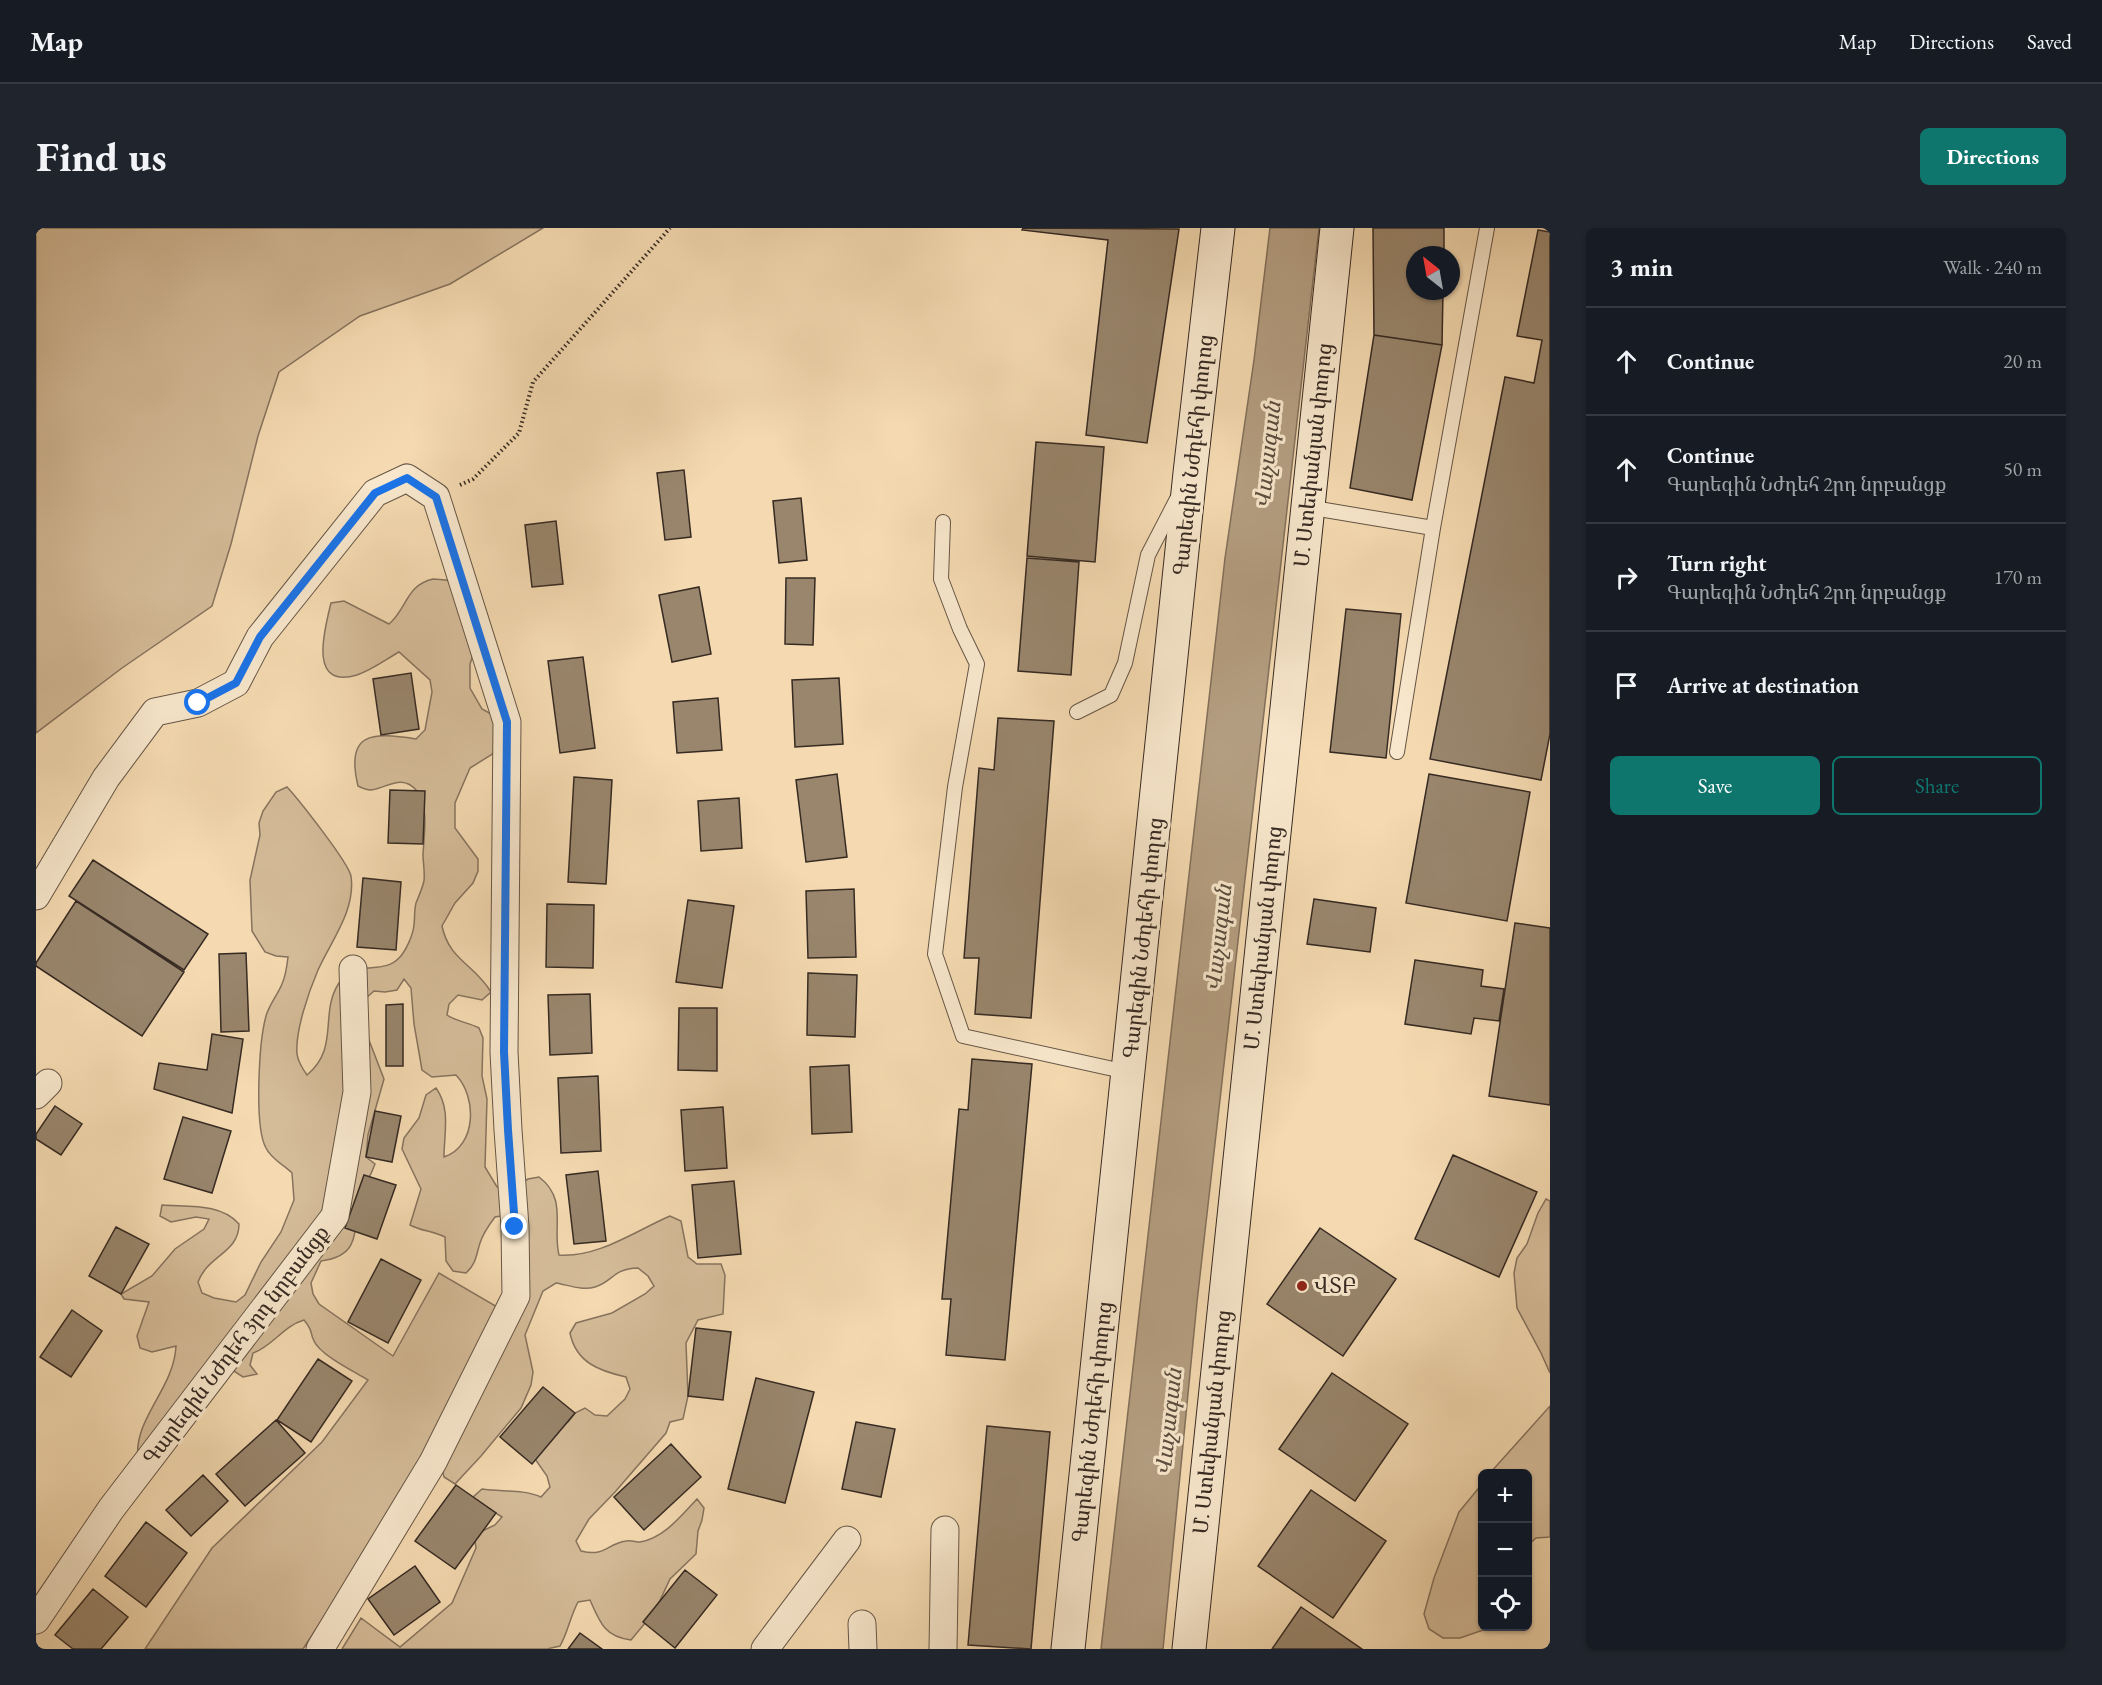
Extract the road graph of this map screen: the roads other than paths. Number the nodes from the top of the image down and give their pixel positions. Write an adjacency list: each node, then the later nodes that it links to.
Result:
1 (1218, 228): 4 (street, Գարեգին Նժդեհի փողոց)
2 (1337, 228): 5 (street, Մ․ Ստեփանյան փողոց)
3 (1487, 228): 7 (lane)
4 (1190, 473): 8 (lane); 12 (street, Գարեգին Նժդեհի փողոց)
5 (1307, 507): 7 (lane); 20 (street, Մ․ Ստեփանյան փողոց)
6 (943, 522): 12 (lane)
7 (1433, 528): 9 (lane)
8 (1077, 712)
9 (1397, 752)
10 (36, 896): 16 (street)
11 (353, 969): 15 (street, Գարեգին Նժդեհ 3րդ նրբանցք)
12 (1130, 1073): 19 (street, Գարեգին Նժդեհի փողոց)
13 (945, 1530): 18 (street)
14 (847, 1540): 17 (street)
15 (36, 1620)
16 (320, 1649)
17 (765, 1649)
18 (944, 1649)
19 (1068, 1649)
20 (1189, 1649)

